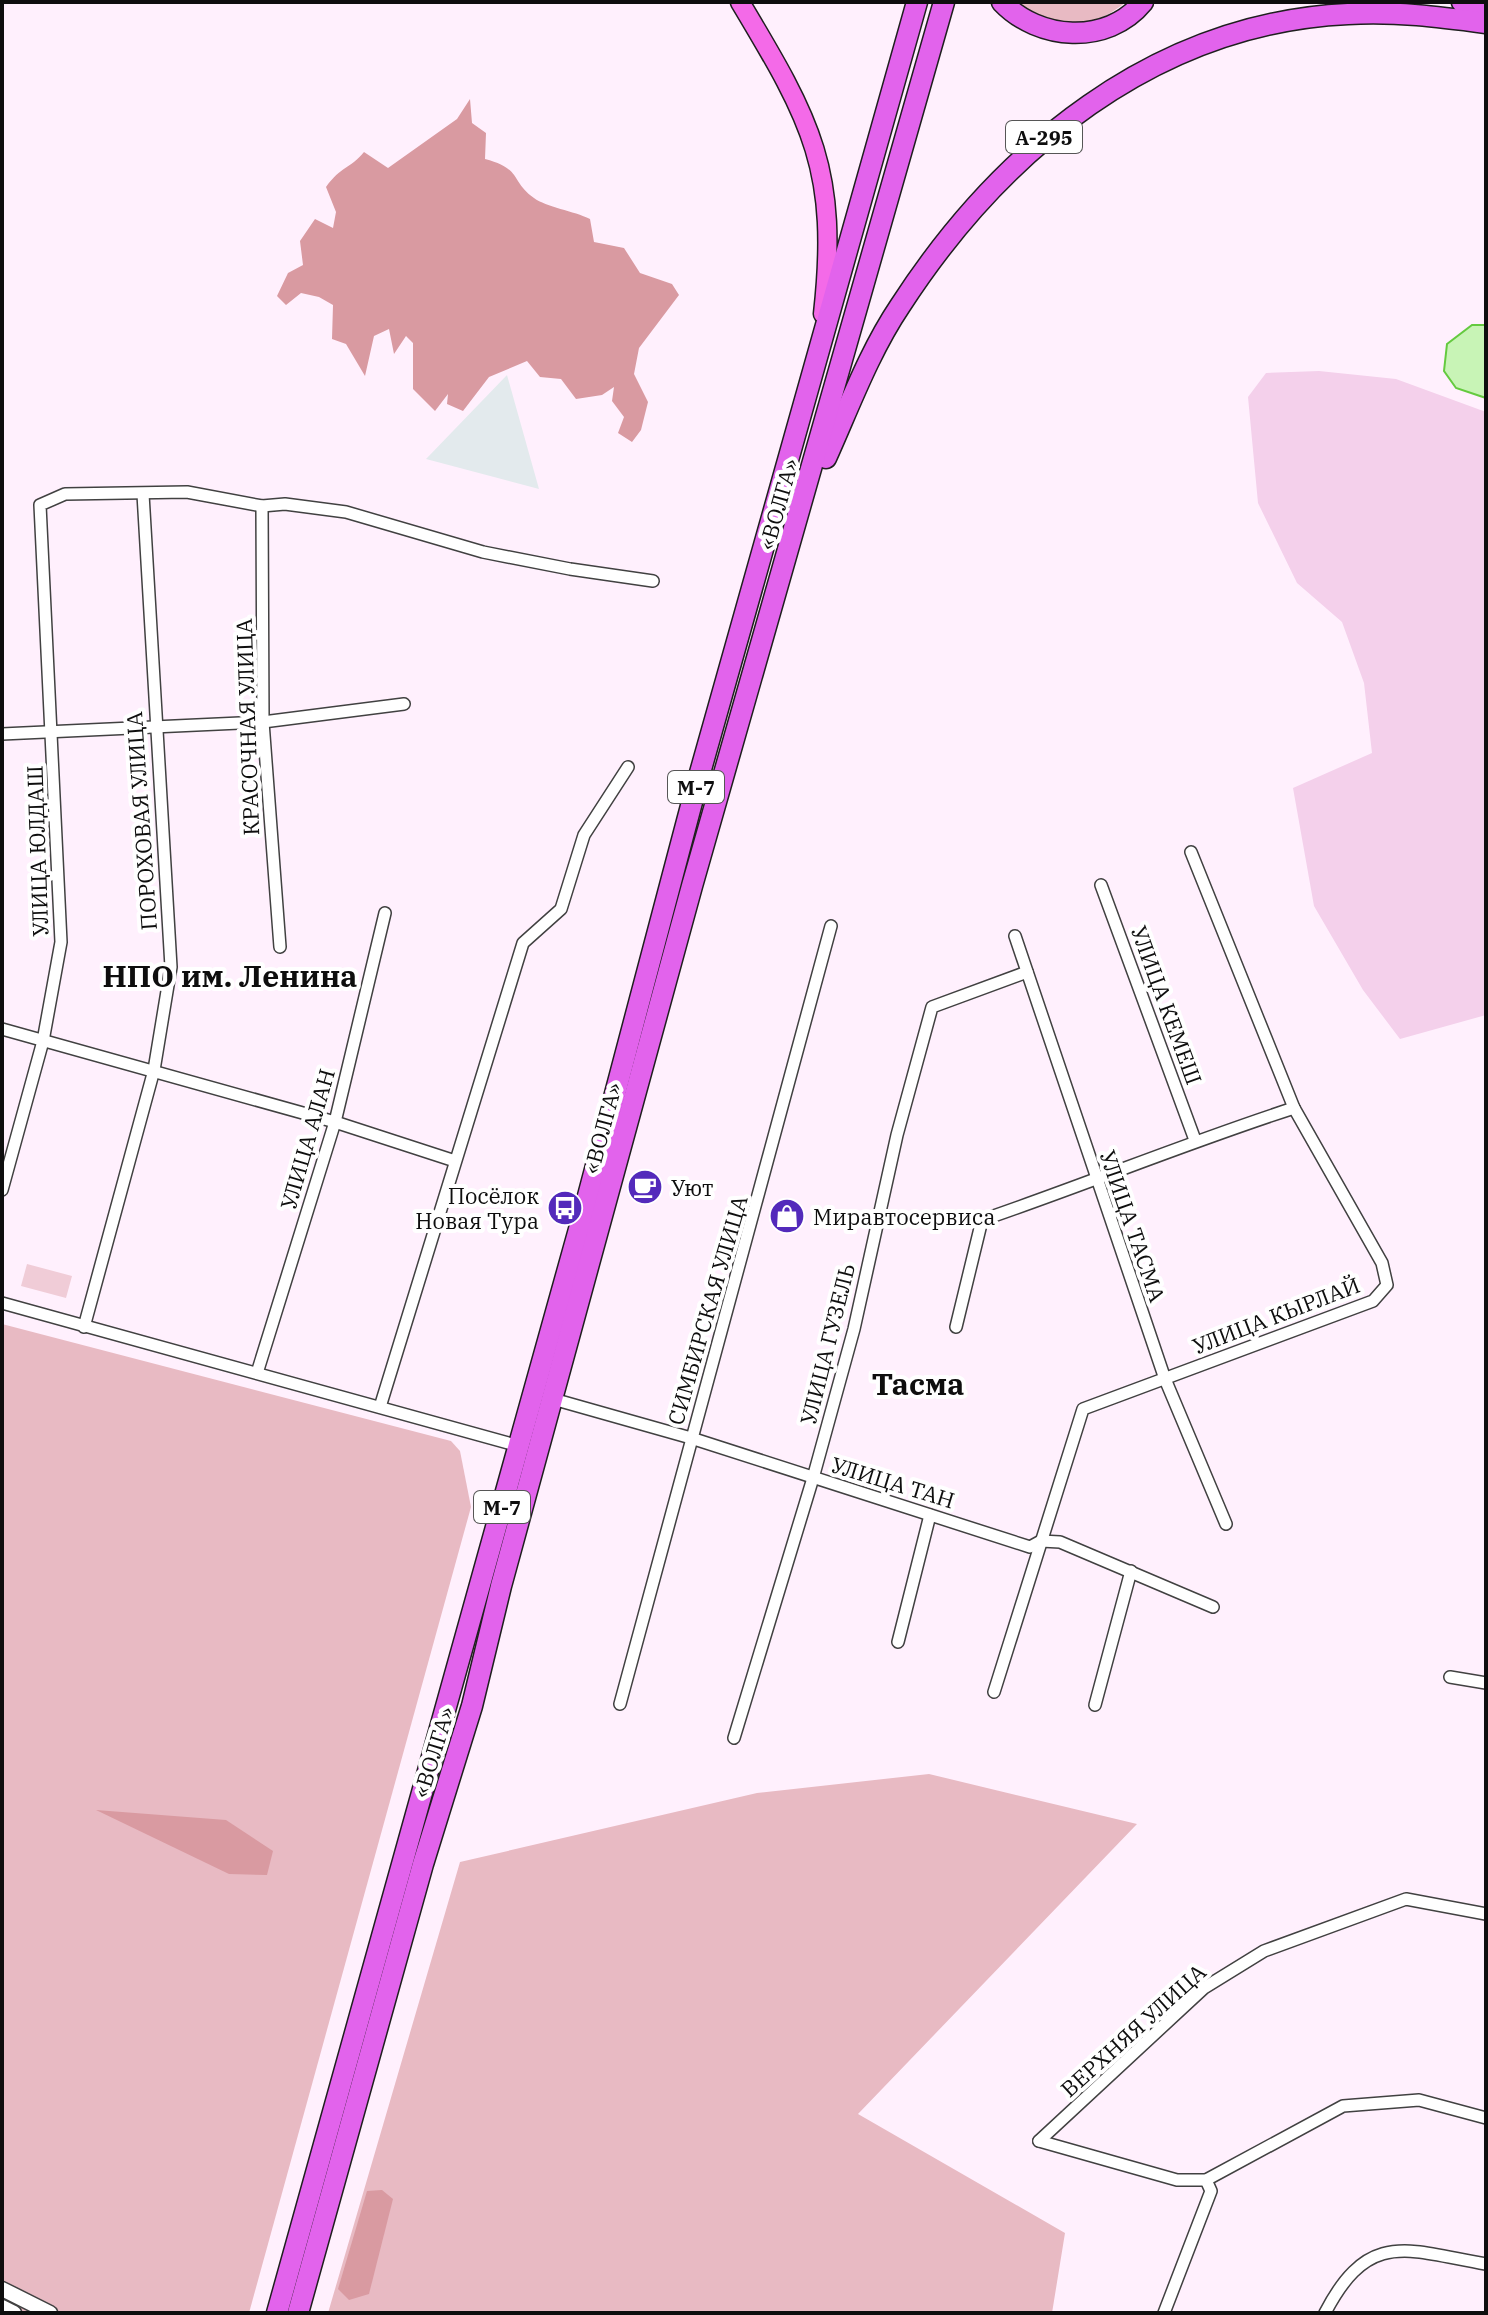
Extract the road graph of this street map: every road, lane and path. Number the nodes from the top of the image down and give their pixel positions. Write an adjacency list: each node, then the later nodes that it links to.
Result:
1 (740, 2): 9 (main road)
2 (917, 2): 9 (highway, «ВОЛГА» / М-7)
3 (944, 2): 12 (highway, «ВОЛГА» / М-7)
4 (1002, 2): 5 (highway)
5 (1143, 2)
6 (1462, 2): 7 (highway)
7 (1486, 10)
8 (1486, 23): 12 (highway, А-295)
9 (817, 361): 44 (highway, «ВОЛГА» / М-7)
10 (143, 494): 11 (street); 16 (street, ПОРОХОВАЯ УЛИЦА); 18 (street, УЛИЦА ЮЛДАШ)
11 (262, 506): 13 (street); 15 (street, КРАСОЧНАЯ УЛИЦА)
12 (795, 532): 41 (highway, «ВОЛГА» / М-7)
13 (653, 581)
14 (404, 704): 15 (street)
15 (263, 722): 16 (street); 25 (street, КРАСОЧНАЯ УЛИЦА)
16 (155, 729): 18 (street); 29 (street, ПОРОХОВАЯ УЛИЦА)
17 (2, 734): 18 (street)
18 (53, 734): 28 (street, УЛИЦА ЮЛДАШ)
19 (628, 767): 33 (street)
20 (1191, 852): 30 (street, УЛИЦА КЫРЛАЙ)
21 (1101, 885): 32 (street, УЛИЦА КЕМЕШ)
22 (385, 913): 31 (street, УЛИЦА АЛАН)
23 (831, 926): 43 (street, СИМБИРСКАЯ УЛИЦА)
24 (1015, 936): 26 (street, УЛИЦА ТАСМА)
25 (280, 947)
26 (1027, 972): 34 (street, УЛИЦА ТАСМА); 45 (street, УЛИЦА ГУЗЕЛЬ)
27 (2, 1029): 28 (street)
28 (43, 1041): 29 (street); 35 (street, УЛИЦА ЮЛДАШ)
29 (154, 1070): 31 (street); 37 (street, ПОРОХОВАЯ УЛИЦА)
30 (1294, 1108): 32 (street); 40 (street, УЛИЦА КЫРЛАЙ)
31 (335, 1122): 33 (street); 39 (street, УЛИЦА АЛАН)
32 (1195, 1140): 34 (street)
33 (455, 1161): 42 (street)
34 (1096, 1181): 38 (street); 40 (street, УЛИЦА ТАСМА)
35 (2, 1190)
36 (2, 1303): 37 (street)
37 (84, 1327): 39 (street)
38 (956, 1327)
39 (257, 1373): 42 (street)
40 (1165, 1379): 47 (street, УЛИЦА ТАСМА); 48 (street, УЛИЦА КЫРЛАЙ)
41 (553, 1399): 43 (street, УЛИЦА ТАН); 58 (highway, «ВОЛГА» / М-7)
42 (380, 1407): 44 (street)
43 (691, 1438): 45 (street, УЛИЦА ТАН); 55 (street, СИМБИРСКАЯ УЛИЦА)
44 (519, 1446): 58 (highway, «ВОЛГА» / М-7)
45 (813, 1478): 46 (street, УЛИЦА ТАН); 57 (street, УЛИЦА ГУЗЕЛЬ)
46 (930, 1515): 48 (street, УЛИЦА ТАН); 51 (street)
47 (1226, 1524)
48 (1041, 1541): 49 (street, УЛИЦА ТАН); 54 (street)
49 (1131, 1571): 50 (street, УЛИЦА ТАН); 56 (street)
50 (1213, 1607)
51 (898, 1642)
52 (1450, 1677): 53 (street)
53 (1486, 1683)
54 (994, 1692)
55 (620, 1704)
56 (1095, 1705)
57 (734, 1738)
58 (413, 1862): 67 (highway, «ВОЛГА» / М-7); 68 (highway, «ВОЛГА» / М-7)
59 (1486, 1914): 61 (street, ВЕРХНЯЯ УЛИЦА)
60 (1486, 2118): 61 (street)
61 (1206, 2180): 69 (street)
62 (1486, 2264): 70 (street)
63 (2, 2289): 66 (street)
64 (2, 2307): 65 (street)
65 (14, 2313)
66 (50, 2313)
67 (277, 2313)
68 (298, 2313)
69 (1164, 2313)
70 (1325, 2313)

